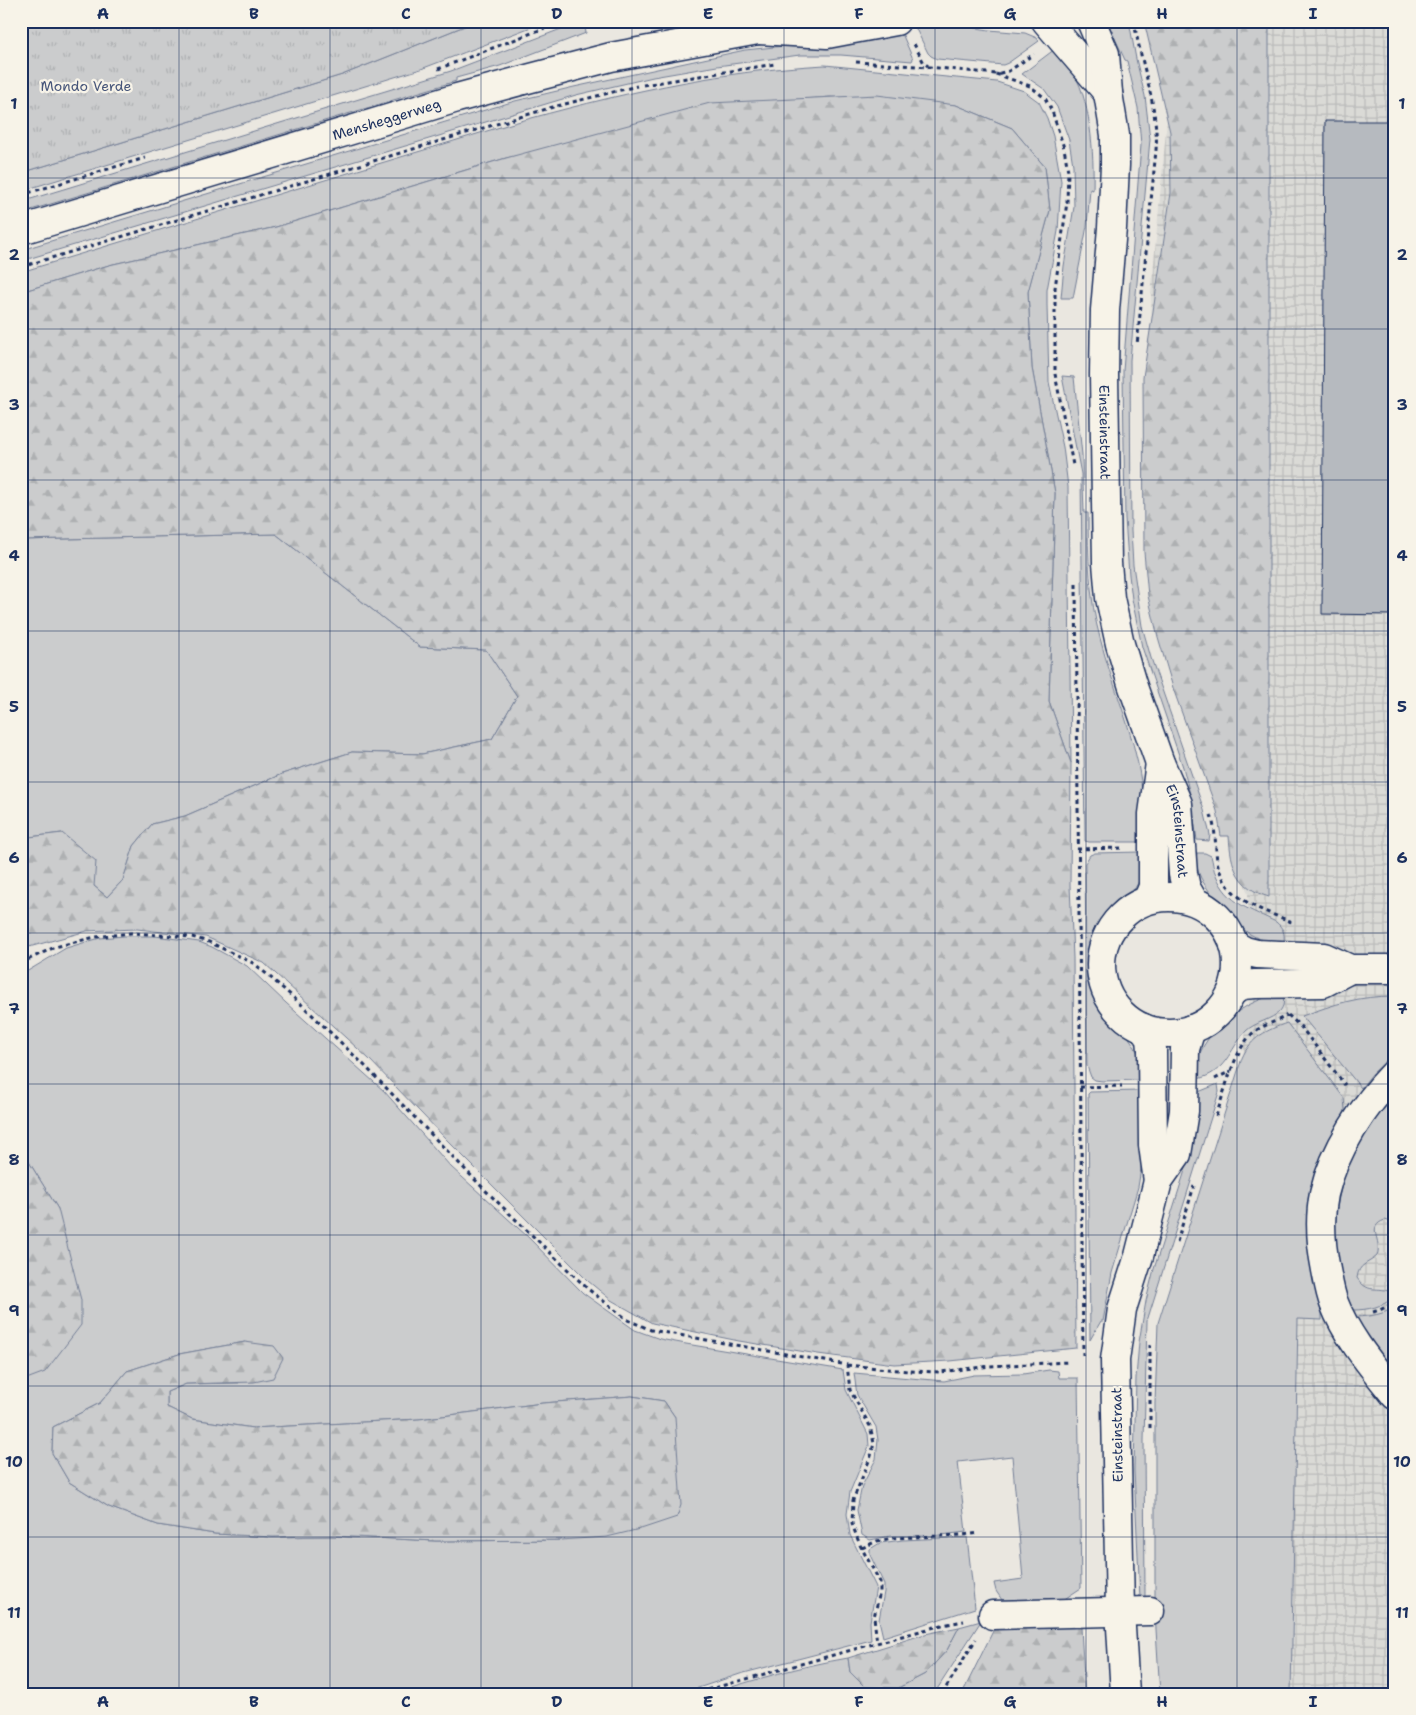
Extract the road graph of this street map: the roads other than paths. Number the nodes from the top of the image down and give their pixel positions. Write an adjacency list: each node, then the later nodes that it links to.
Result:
1 (896, 21): 3 (street, Mensheggerweg)
2 (1091, 21): 5 (street, Einsteinstraat)
3 (770, 26): 6 (street, Mensheggerweg)
4 (1053, 28): 5 (street)
5 (1108, 93): 7 (street, Einsteinstraat)
6 (21, 230)
7 (1160, 763): 8 (street, Einsteinstraat); 9 (street, Einsteinstraat)
8 (1148, 899): 9 (street); 14 (street)
9 (1193, 900): 10 (street)
10 (1234, 945): 11 (street); 13 (street)
11 (1350, 969): 12 (street); 13 (street)
12 (1395, 969)
13 (1232, 992): 15 (street)
14 (1143, 1028): 15 (street); 17 (street, Einsteinstraat)
15 (1191, 1029): 17 (street, Einsteinstraat)
16 (1395, 1073): 18 (street)
17 (1158, 1181): 20 (street, Einsteinstraat)
18 (1395, 1395)
19 (1150, 1611): 20 (street)
20 (1120, 1612): 21 (street); 22 (street, Einsteinstraat)
21 (992, 1615)
22 (1125, 1694)

